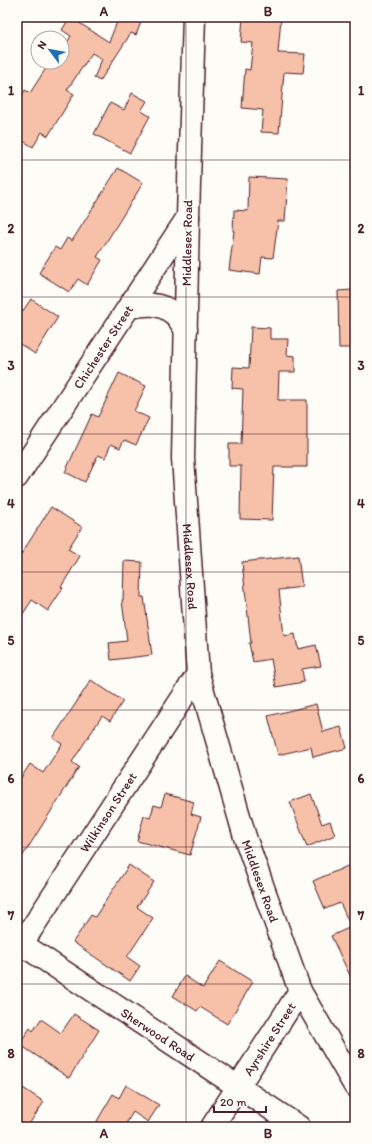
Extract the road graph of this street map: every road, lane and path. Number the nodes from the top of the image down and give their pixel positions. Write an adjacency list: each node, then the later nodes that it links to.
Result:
1 (194, 17): 2 (street, Middlesex Road)
2 (188, 217): 3 (street, Chichester Street); 4 (street, Middlesex Road)
3 (129, 307): 4 (street); 5 (street, Chichester Street)
4 (186, 330): 6 (street, Middlesex Road)
5 (17, 477)
6 (198, 674): 7 (street, Wilkinson Street); 8 (street, Middlesex Road)
7 (18, 945): 9 (street, Sherwood Road)
8 (300, 991): 9 (street, Ayrshire Street); 10 (street, Middlesex Road)
9 (238, 1086): 11 (street, Ayrshire Street); 12 (street, Sherwood Road)
10 (355, 1086)
11 (212, 1127)
12 (299, 1127)

